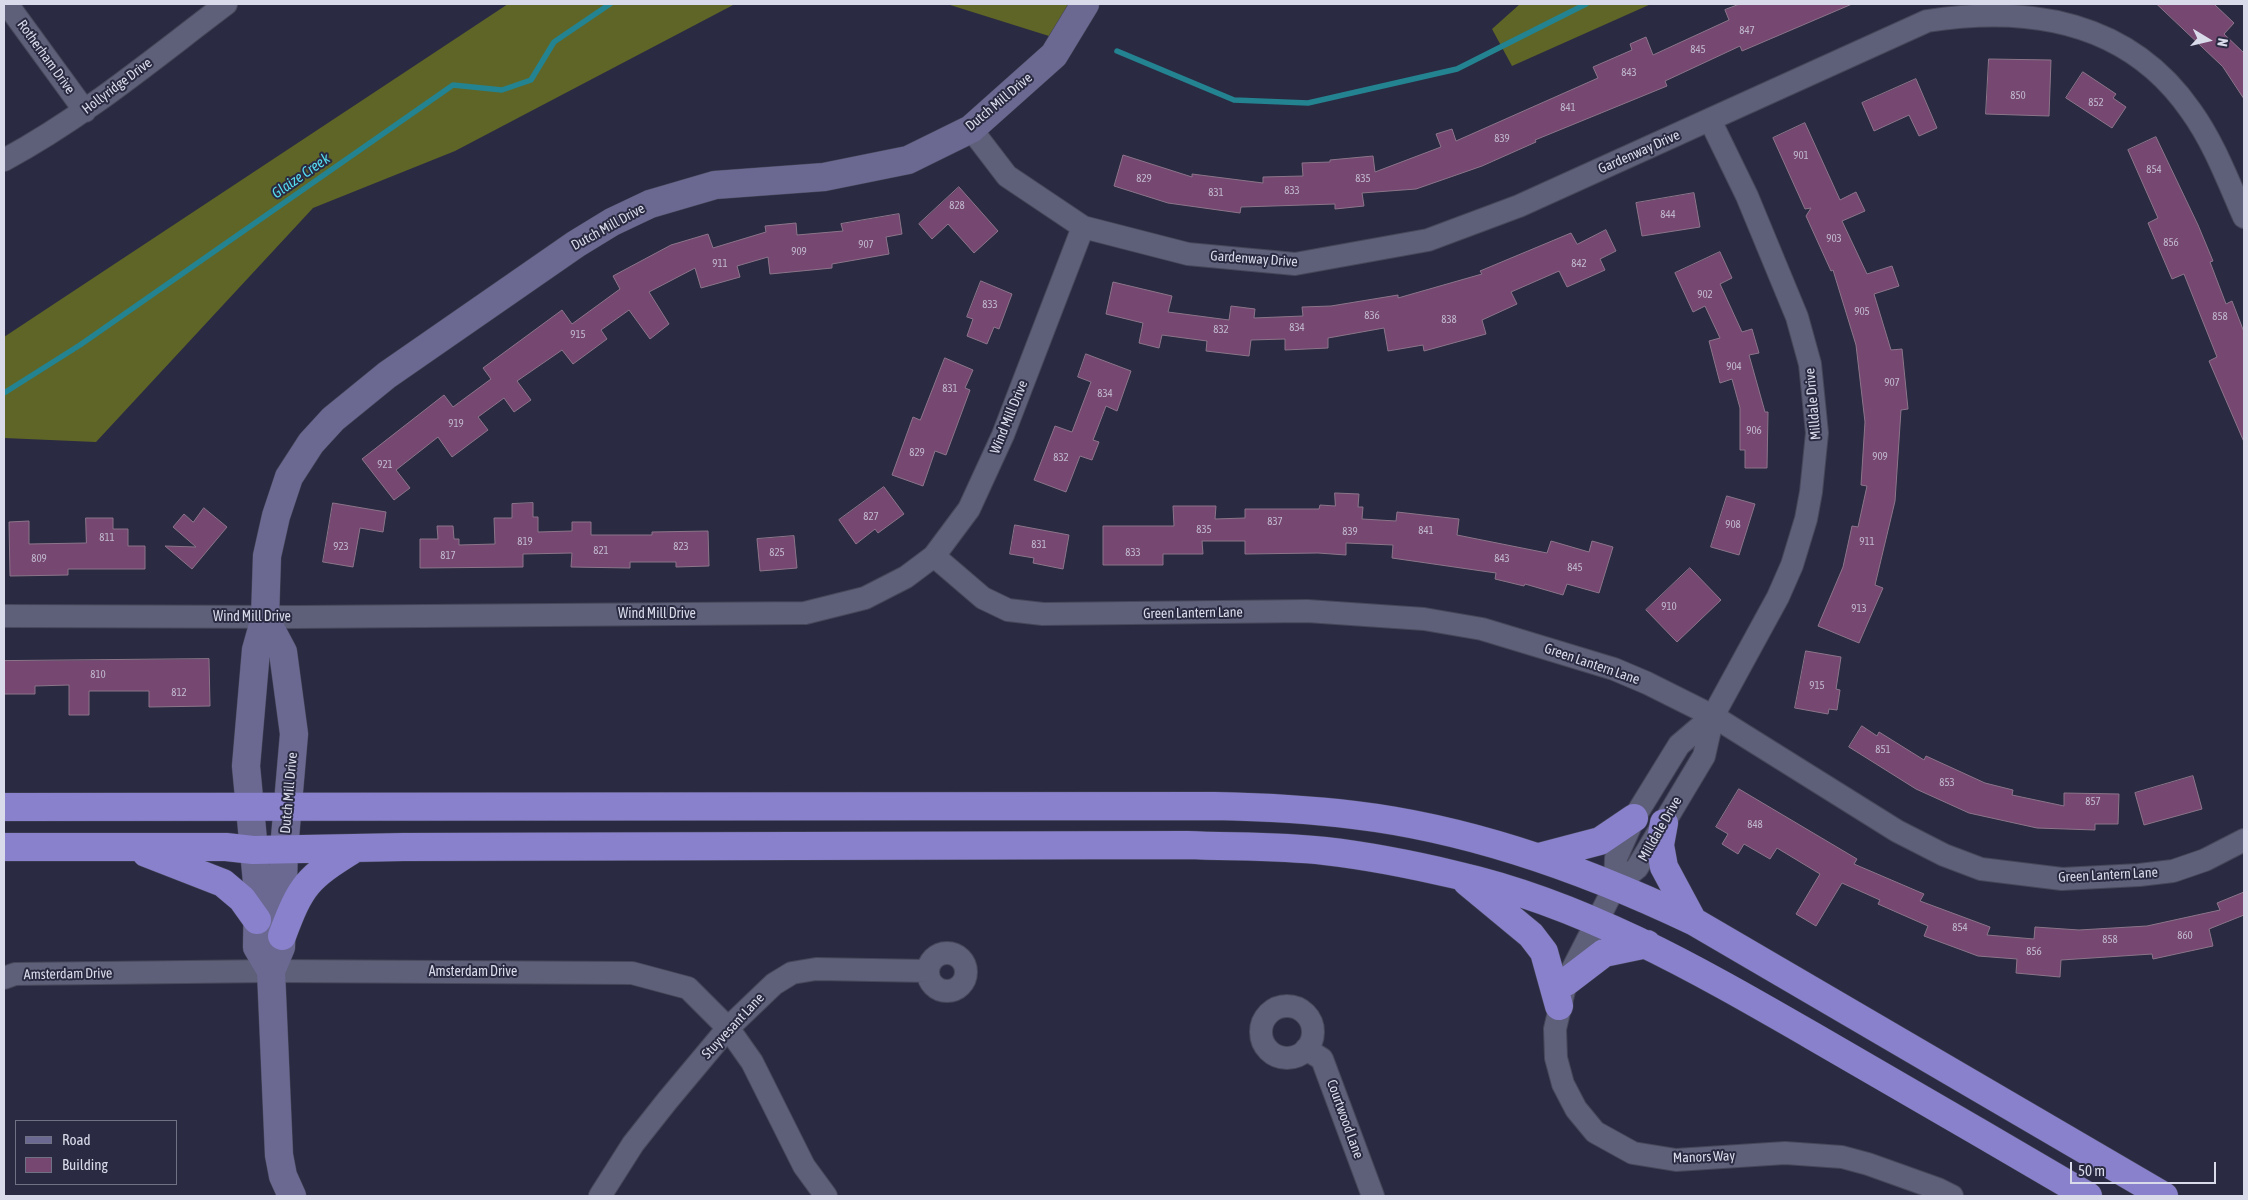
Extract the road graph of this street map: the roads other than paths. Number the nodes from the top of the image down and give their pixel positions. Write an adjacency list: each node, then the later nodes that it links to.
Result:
1 (7, 4): 4 (street, Rotherham Drive)
2 (226, 4): 4 (street, Hollyridge Drive)
3 (1085, 4): 6 (street, Dutch Mill Drive)
4 (85, 111): 7 (street, Hollyridge Drive)
5 (1710, 120): 8 (street, Gardenway Drive); 9 (street, Gardenway Drive); 13 (street, Milldale Drive)
6 (971, 129): 9 (street, Gardenway Drive); 12 (street, Dutch Mill Drive)
7 (4, 160)
8 (2244, 217)
9 (1083, 227): 10 (street, Wind Mill Drive)
10 (934, 556): 12 (street, Wind Mill Drive); 13 (street, Green Lantern Lane)
11 (4, 616): 12 (street, Wind Mill Drive)
12 (265, 618): 14 (street, Dutch Mill Drive); 15 (street, Dutch Mill Drive)
13 (1714, 716): 17 (street, Milldale Drive); 18 (street, Milldale Drive); 19 (street, Green Lantern Lane)
14 (248, 806): 15 (highway); 16 (highway); 24 (street, Dutch Mill Drive)
15 (289, 806): 22 (street, Dutch Mill Drive); 25 (highway)
16 (4, 807)
17 (1634, 818): 25 (highway); 27 (street, Milldale Drive)
18 (1664, 823): 27 (street, Milldale Drive); 30 (highway)
19 (2244, 840)
20 (4, 847): 21 (highway)
21 (128, 847): 24 (highway); 28 (highway)
22 (284, 849): 23 (highway); 24 (highway); 31 (street, Dutch Mill Drive)
23 (354, 849): 26 (highway); 31 (highway)
24 (253, 850): 28 (street, Dutch Mill Drive)
25 (1539, 858): 27 (highway)
26 (1458, 875): 29 (highway); 36 (highway)
27 (1615, 886): 29 (street, Manors Way); 30 (highway)
28 (257, 920): 33 (street, Dutch Mill Drive)
29 (1595, 921): 32 (highway); 36 (street, Manors Way)
30 (1693, 922): 45 (highway)
31 (282, 936): 33 (street, Dutch Mill Drive)
32 (1647, 944): 36 (highway); 44 (highway)
33 (271, 971): 35 (street, Amsterdam Drive); 37 (street, Amsterdam Drive); 39 (street, Dutch Mill Drive)
34 (928, 971): 37 (street, Stuyvesant Lane)
35 (4, 978)
36 (1562, 994): 43 (street, Manors Way)
37 (728, 1028): 40 (street, Stuyvesant Lane); 41 (street, Amsterdam Drive)
38 (1306, 1050): 42 (street, Courtwood Lane)
39 (292, 1196)
40 (600, 1196)
41 (826, 1196)
42 (1373, 1196)
43 (1952, 1196)
44 (2088, 1196)
45 (2164, 1196)

